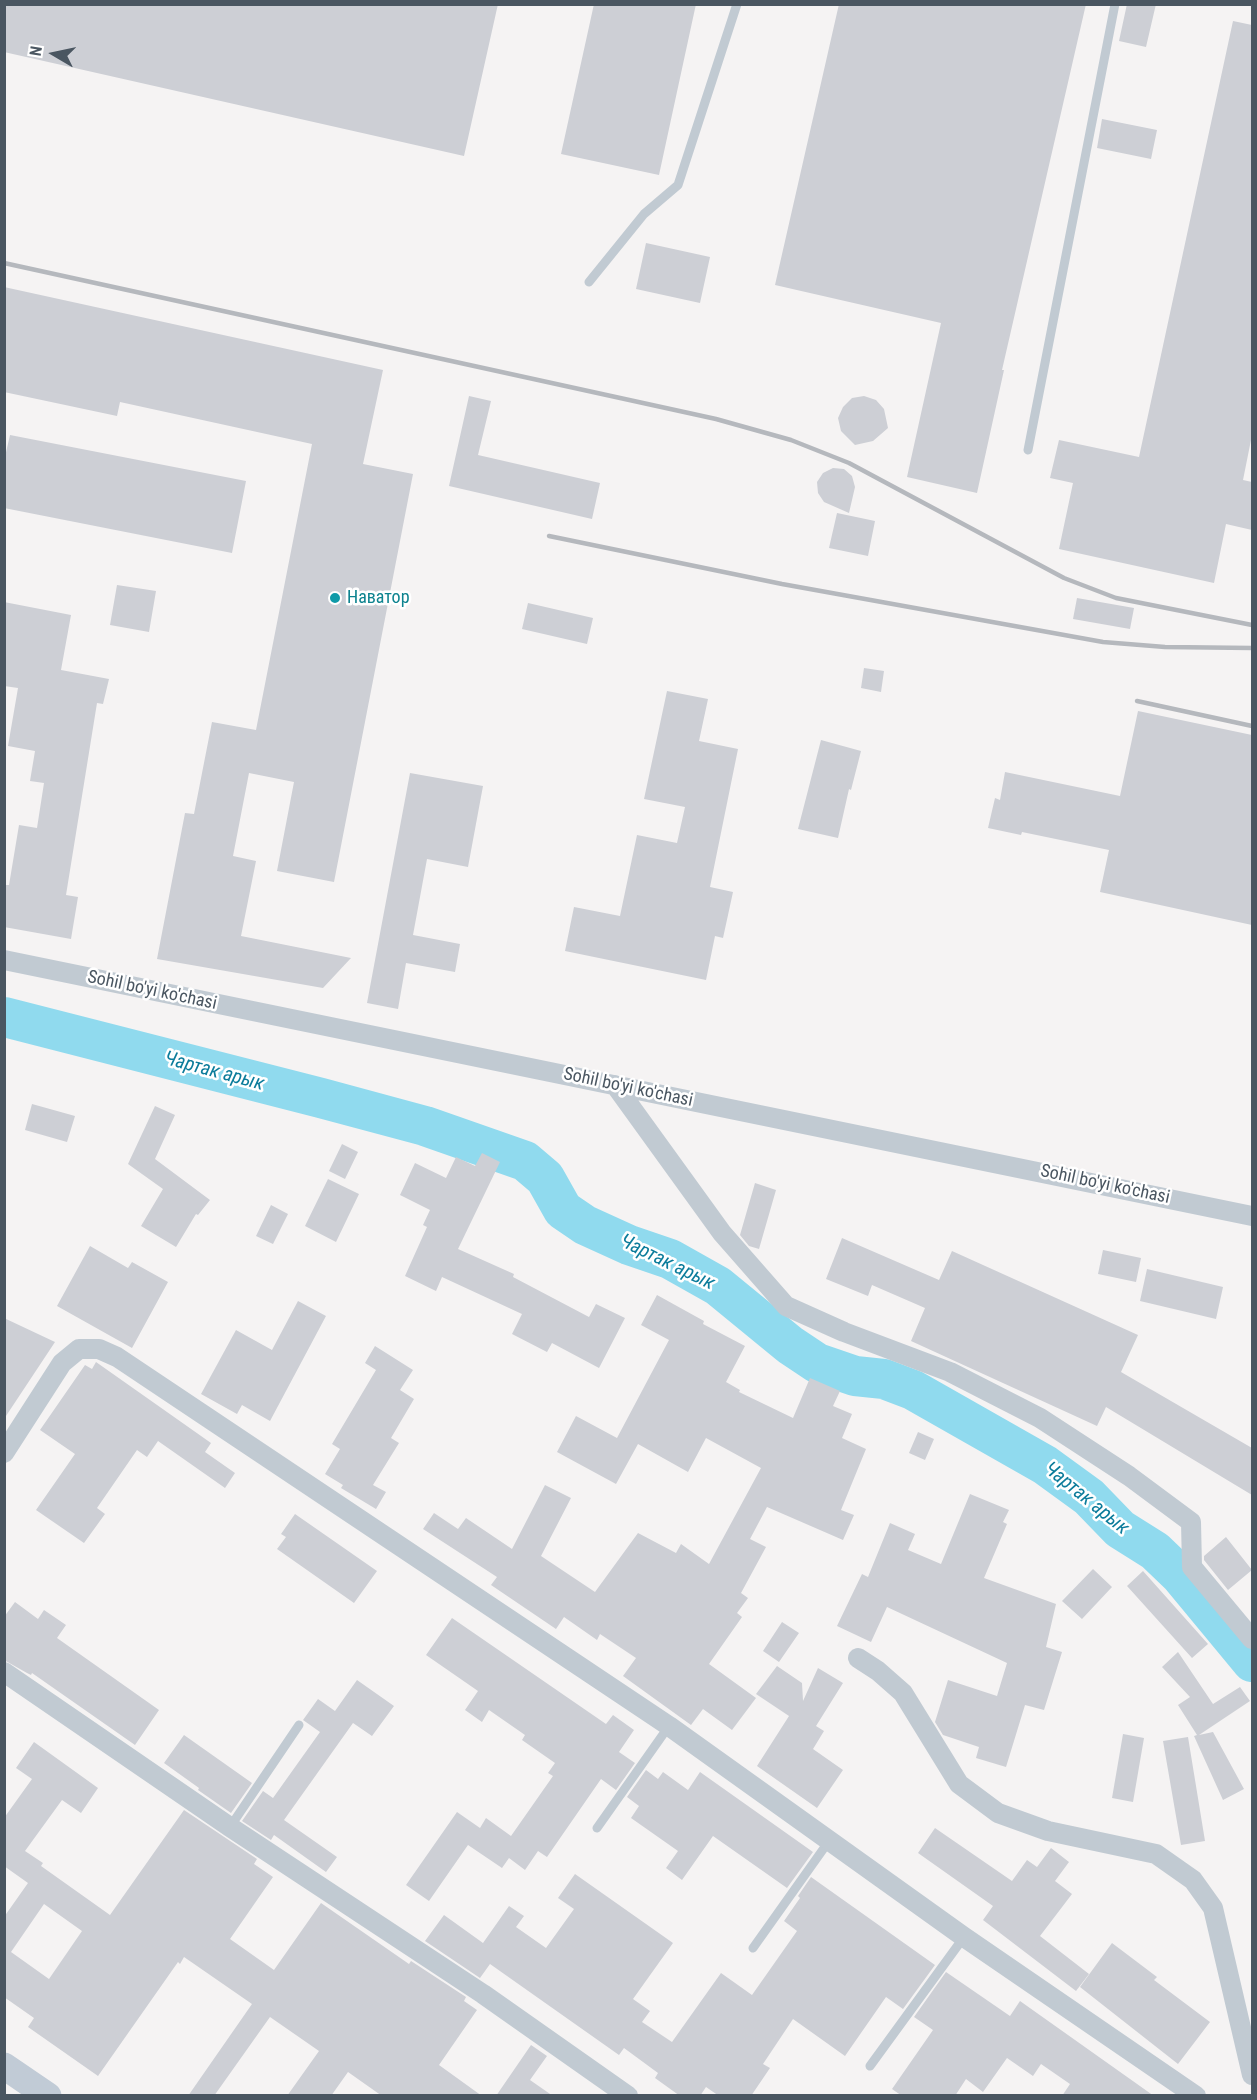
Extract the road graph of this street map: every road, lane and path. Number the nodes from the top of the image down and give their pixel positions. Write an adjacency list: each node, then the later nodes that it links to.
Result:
1 (737, 4): 3 (lane)
2 (1115, 4): 4 (lane)
3 (589, 282)
4 (1028, 450)
5 (4, 960): 6 (street, Sohil bo'yi ko'chasi)
6 (615, 1085): 7 (street, Sohil bo'yi ko'chasi); 9 (street)
7 (1252, 1216)
8 (4, 1453): 13 (street)
9 (1252, 1639)
10 (858, 1658): 21 (street)
11 (4, 1672): 14 (street)
12 (299, 1725): 14 (lane)
13 (669, 1726): 15 (lane); 16 (street)
14 (230, 1827): 23 (street)
15 (597, 1828)
16 (829, 1841): 17 (street); 18 (lane)
17 (964, 1937): 20 (lane); 24 (street)
18 (753, 1948)
19 (4, 2066): 22 (street)
20 (870, 2066)
21 (1252, 2075)
22 (48, 2096)
23 (628, 2096)
24 (1196, 2096)

